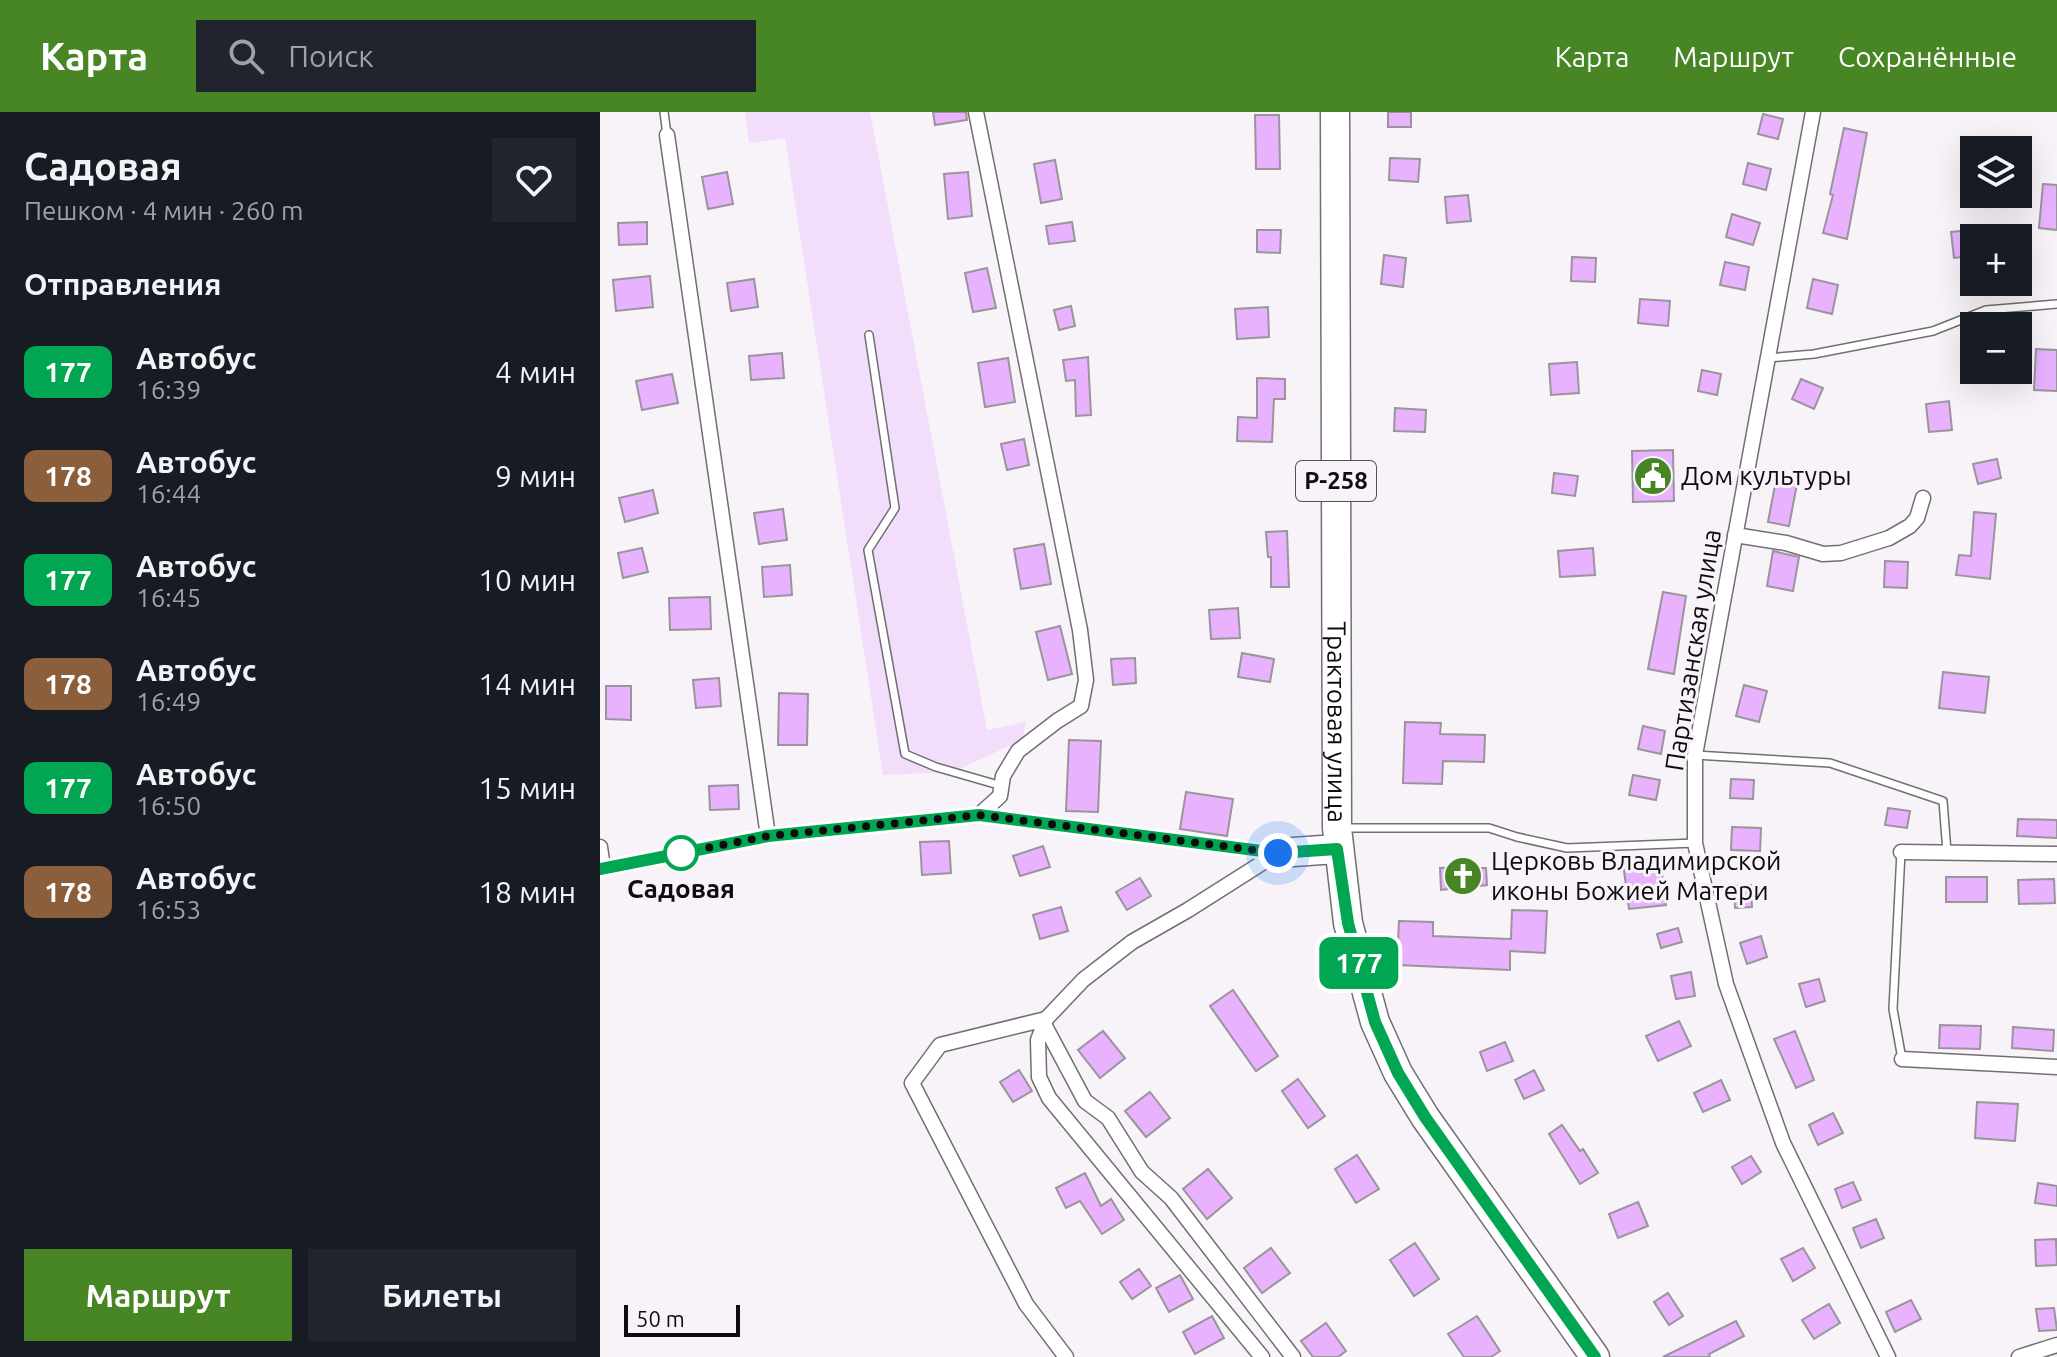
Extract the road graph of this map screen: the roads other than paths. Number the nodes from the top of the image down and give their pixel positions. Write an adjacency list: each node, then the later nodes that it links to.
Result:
1 (664, 112): 5 (lane)
2 (976, 112): 12 (street)
3 (1335, 112): 15 (highway, Трактовая улица / Р-258)
4 (1813, 112): 8 (street, Партизанская улица)
5 (667, 135): 14 (street)
6 (2057, 304): 8 (lane)
7 (869, 335): 12 (lane)
8 (1768, 358): 10 (street, Партизанская улица)
9 (1923, 498): 10 (street)
10 (1735, 535): 11 (street, Партизанская улица)
11 (1695, 755): 16 (street, Партизанская улица); 20 (lane)
12 (1002, 786): 13 (street)
13 (979, 815): 14 (street); 19 (street)
14 (768, 836): 22 (street)
15 (1337, 839): 16 (lane); 19 (highway); 30 (highway, Трактовая улица / Р-258)
16 (1695, 843): 31 (street, Партизанская улица)
17 (600, 847): 22 (street)
18 (1901, 852): 20 (street); 24 (lane)
19 (1278, 853): 23 (street)
20 (1947, 853): 21 (street)
21 (2057, 854)
22 (601, 869)
23 (1045, 1022): 27 (street); 28 (street); 29 (street)
24 (1902, 1059): 25 (street)
25 (2057, 1067)
26 (2057, 1345): 32 (street)
27 (1066, 1357)
28 (1262, 1357)
29 (1293, 1357)
30 (1595, 1357)
31 (1888, 1357)
32 (2019, 1357)

